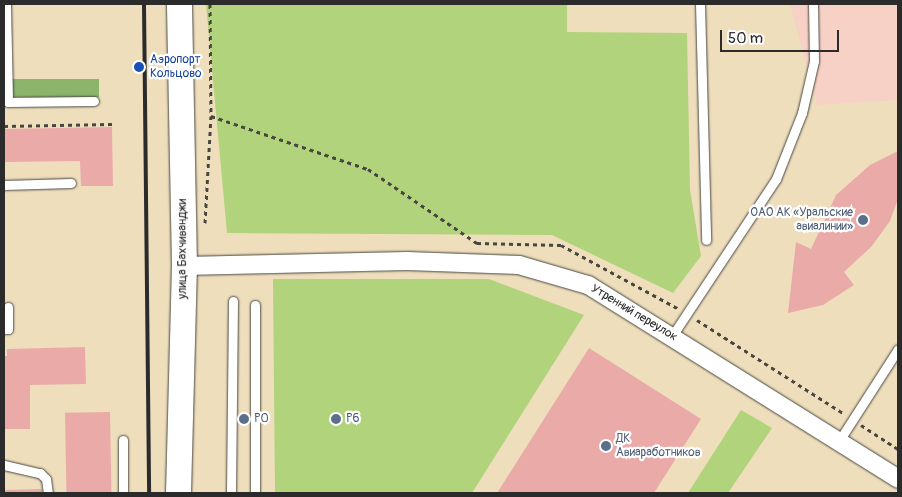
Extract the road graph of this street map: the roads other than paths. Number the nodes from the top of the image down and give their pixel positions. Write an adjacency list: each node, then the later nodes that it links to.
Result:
1 (6, 4): 5 (lane)
2 (179, 4): 11 (main road, улица Бахчиванджи)
3 (700, 4): 10 (lane)
4 (813, 4): 16 (lane)
5 (5, 20): 7 (lane)
6 (94, 101): 7 (lane)
7 (6, 102)
8 (71, 183): 9 (lane)
9 (4, 185)
10 (706, 240)
11 (184, 266): 16 (street, Утренний переулок); 24 (main road, улица Бахчиванджи)
12 (234, 302): 25 (lane)
13 (255, 305): 26 (lane)
14 (8, 307): 15 (lane)
15 (4, 329)
16 (672, 336): 19 (street, Утренний переулок)
17 (898, 349): 19 (lane)
18 (123, 440): 23 (lane)
19 (839, 441): 21 (street, Утренний переулок)
20 (4, 465): 22 (lane)
21 (898, 479)
22 (48, 493)
23 (123, 493)
24 (178, 493)
25 (231, 493)
26 (255, 493)

